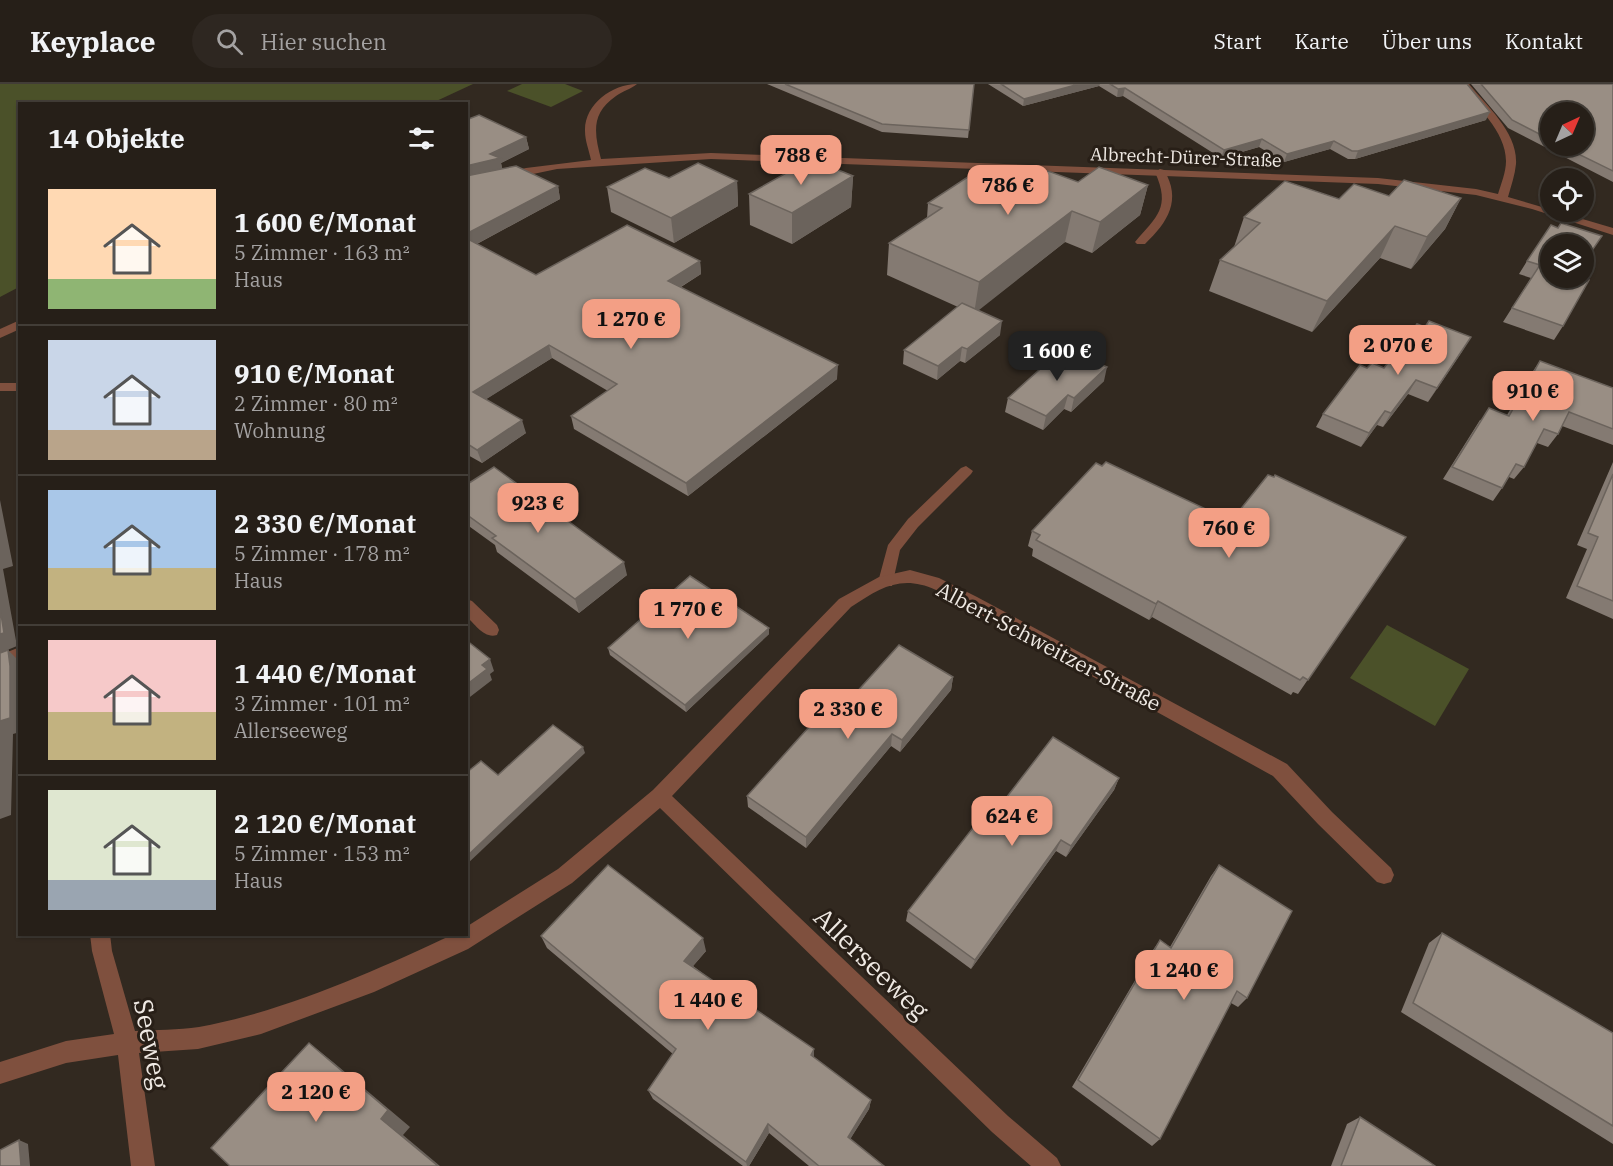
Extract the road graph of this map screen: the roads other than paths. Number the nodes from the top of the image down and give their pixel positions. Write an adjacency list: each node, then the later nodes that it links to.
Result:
1 (632, 84): 3 (street)
2 (1464, 84): 6 (street)
3 (597, 163): 4 (street, Albrecht-Dürer-Straße); 5 (street, Albrecht-Dürer-Straße)
4 (1160, 172): 6 (street, Albrecht-Dürer-Straße); 8 (street)
5 (468, 185)
6 (1502, 198): 7 (street, Albrecht-Dürer-Straße)
7 (1613, 232)
8 (1141, 242)
9 (18, 325): 10 (street)
10 (1, 332)
11 (0, 387): 12 (street)
12 (18, 387)
13 (966, 471): 14 (street)
14 (886, 582): 19 (street, Albert-Schweitzer-Straße); 20 (street, Albert-Schweitzer-Straße)
15 (468, 607): 16 (street)
16 (491, 630)
17 (18, 655): 18 (street)
18 (0, 662)
19 (660, 796): 22 (street, Albert-Schweitzer-Straße); 25 (street, Allerseeweg)
20 (1384, 875)
21 (100, 936): 22 (street, Seeweg)
22 (127, 1043): 23 (street, Albert-Schweitzer-Straße); 24 (street, Seeweg)
23 (0, 1073)
24 (143, 1166)
25 (1049, 1166)

